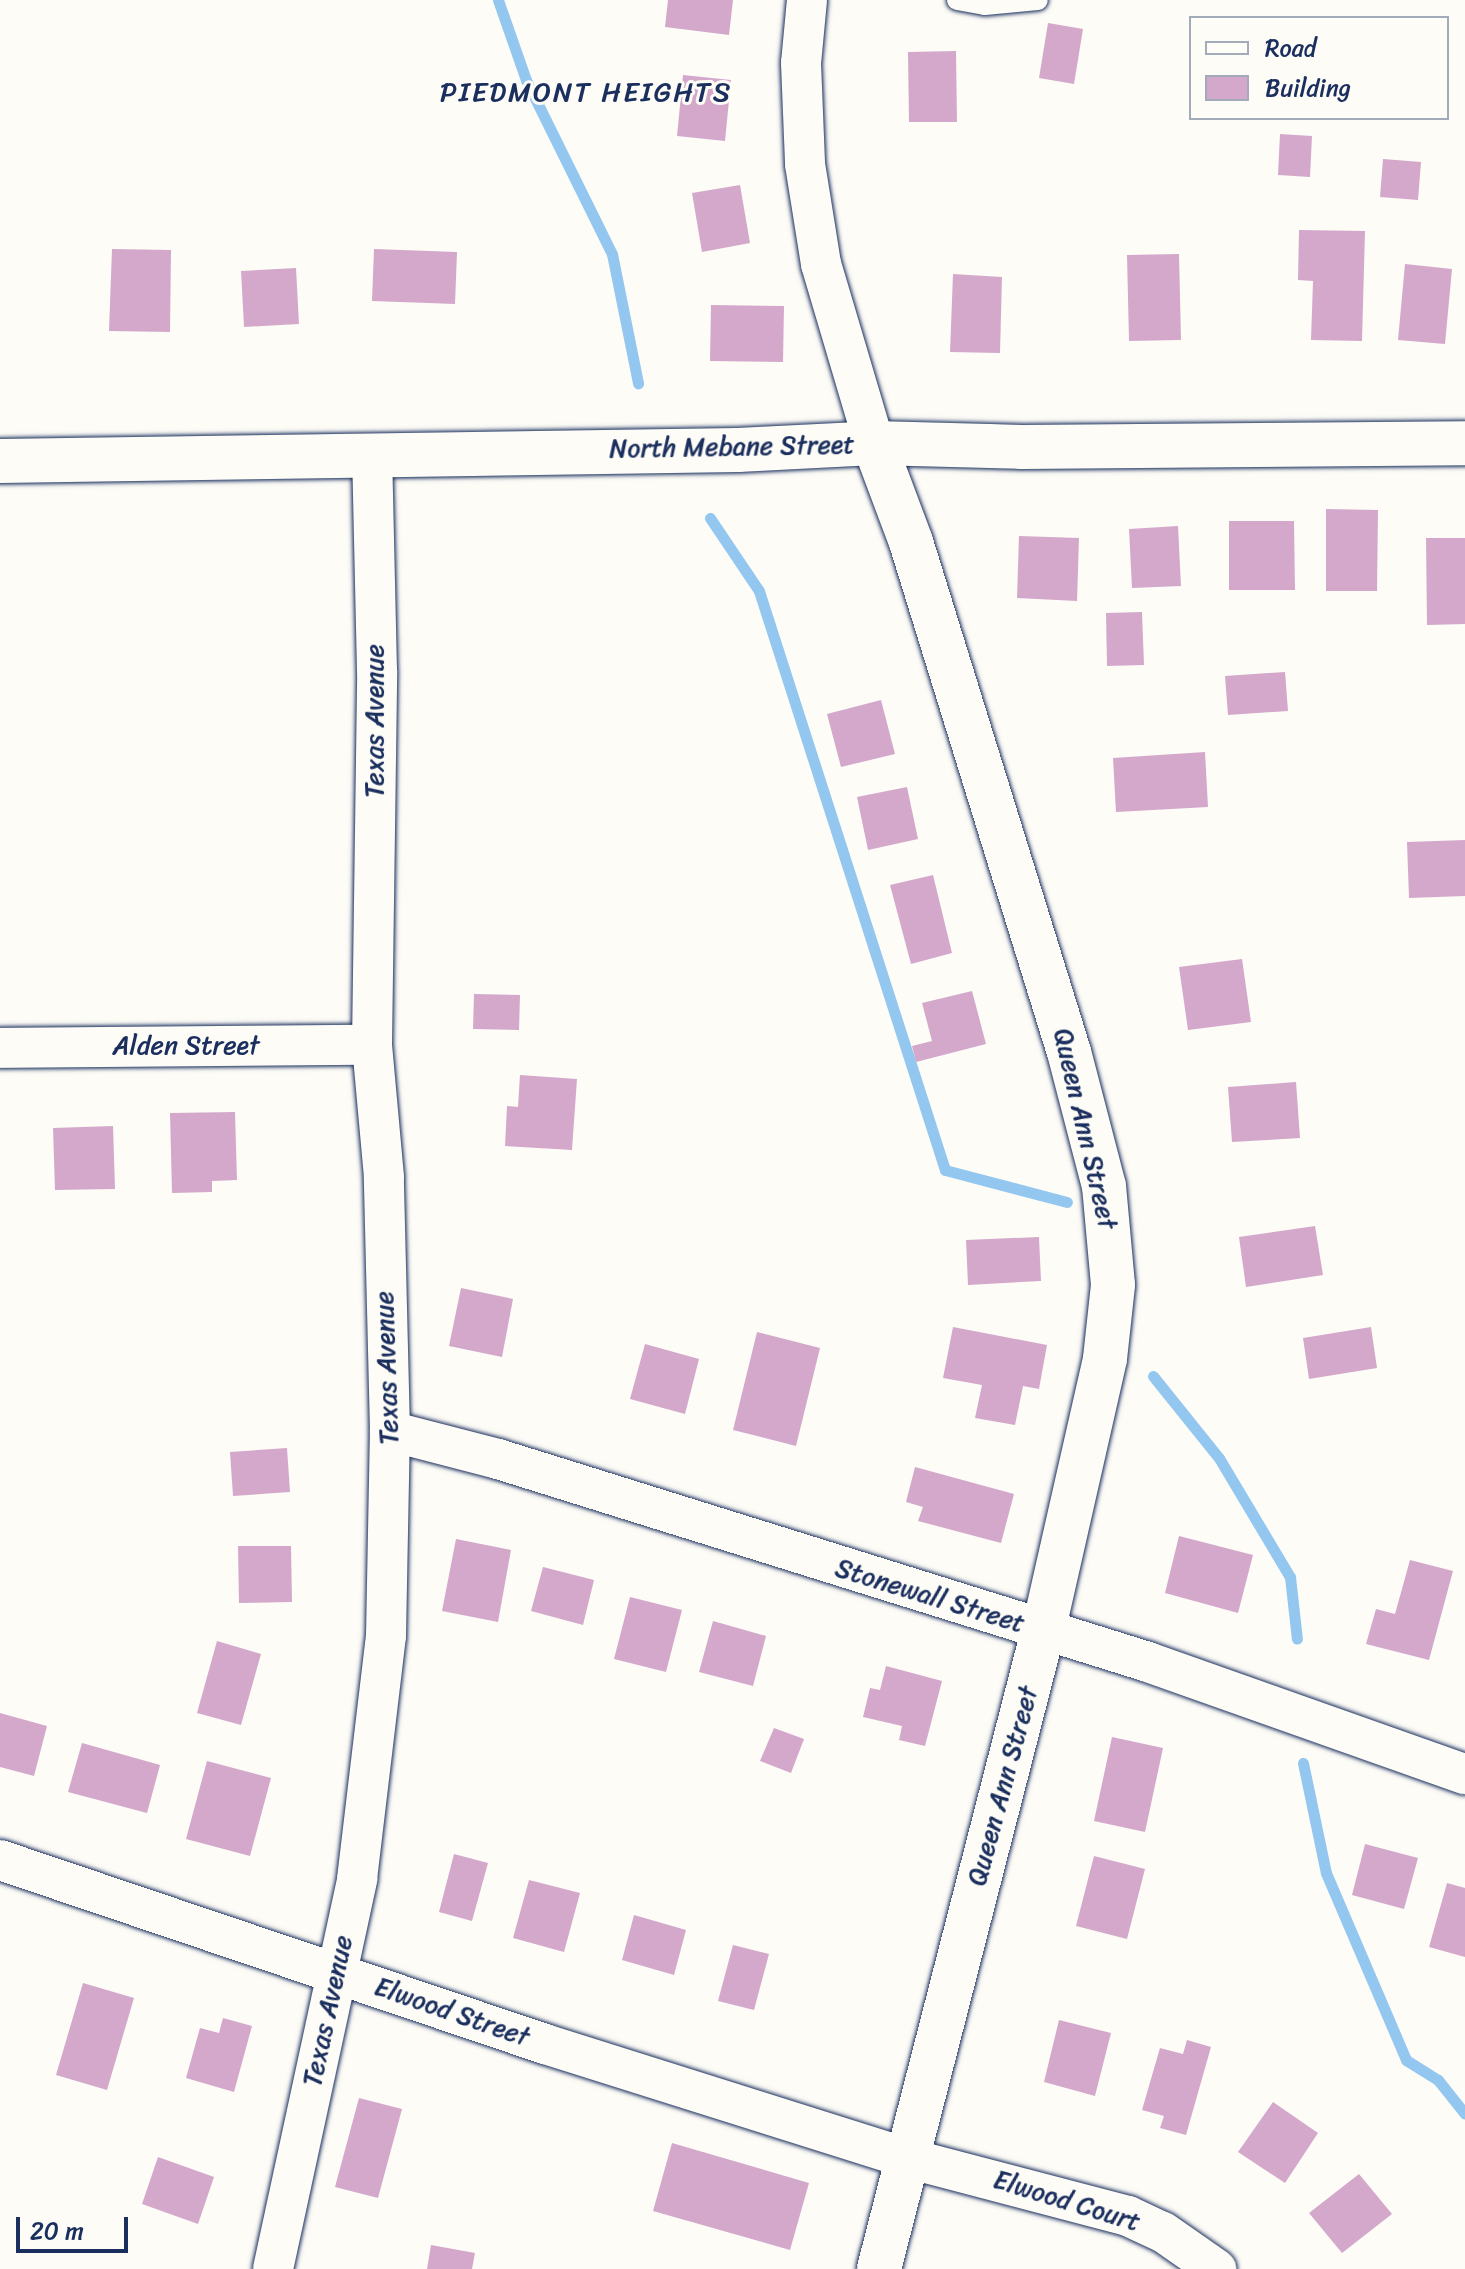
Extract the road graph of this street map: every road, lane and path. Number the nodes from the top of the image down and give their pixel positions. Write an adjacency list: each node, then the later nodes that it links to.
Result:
1 (807, 0): 4 (street, Queen Ann Street)
2 (957, 0): 3 (lane)
3 (1038, 0)
4 (874, 443): 5 (street, North Mebane Street); 6 (street, North Mebane Street); 11 (street, Queen Ann Street)
5 (1465, 443)
6 (372, 458): 7 (street, North Mebane Street); 8 (street, Texas Avenue)
7 (0, 461)
8 (372, 1045): 9 (street, Alden Street); 10 (street, Texas Avenue)
9 (0, 1048)
10 (390, 1431): 11 (street, Stonewall Street); 14 (street, Texas Avenue)
11 (1043, 1631): 12 (street, Stonewall Street); 15 (street, Queen Ann Street)
12 (1465, 1774)
13 (0, 1860): 14 (street, Elwood Street)
14 (336, 1973): 15 (street, Elwood Street); 16 (street, Texas Avenue)
15 (907, 2158): 17 (street, Queen Ann Street); 18 (street, Elwood Court)
16 (273, 2269)
17 (879, 2269)
18 (1216, 2269)

